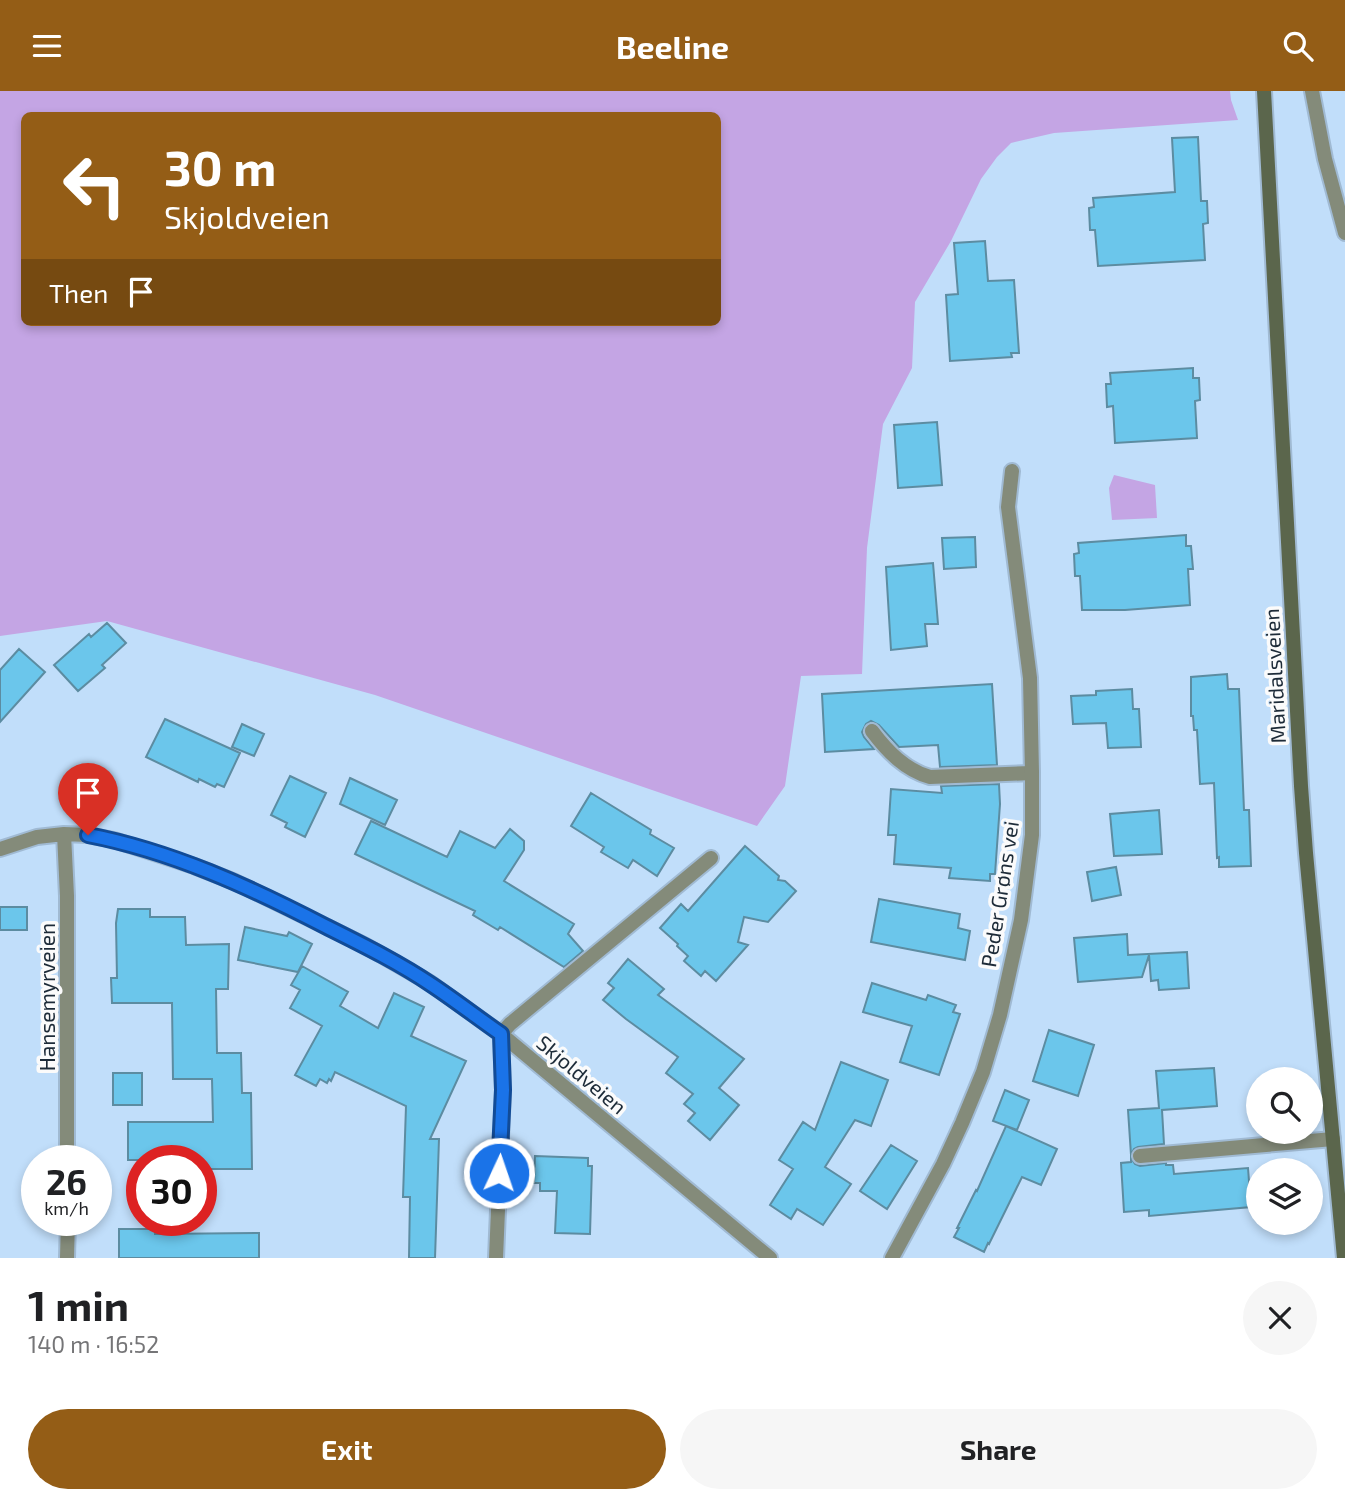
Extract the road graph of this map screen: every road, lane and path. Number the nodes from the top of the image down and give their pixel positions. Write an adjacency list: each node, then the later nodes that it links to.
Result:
1 (1264, 91): 11 (main road, Maridalsveien)
2 (1312, 91): 3 (street)
3 (1345, 233)
4 (1012, 471): 6 (street, Peder Grøns vei)
5 (872, 731): 6 (street)
6 (1032, 772): 18 (street, Peder Grøns vei)
7 (64, 834): 8 (street, Skjoldveien); 10 (street, Skjoldveien); 12 (street, Hansemyrveien)
8 (0, 849)
9 (711, 858): 10 (street)
10 (501, 1034): 16 (street); 17 (street, Skjoldveien)
11 (1333, 1139): 13 (street); 19 (main road, Maridalsveien)
12 (68, 1145)
13 (1140, 1156)
14 (68, 1236): 15 (street)
15 (68, 1258)
16 (496, 1258)
17 (770, 1258)
18 (892, 1258)
19 (1344, 1258)

